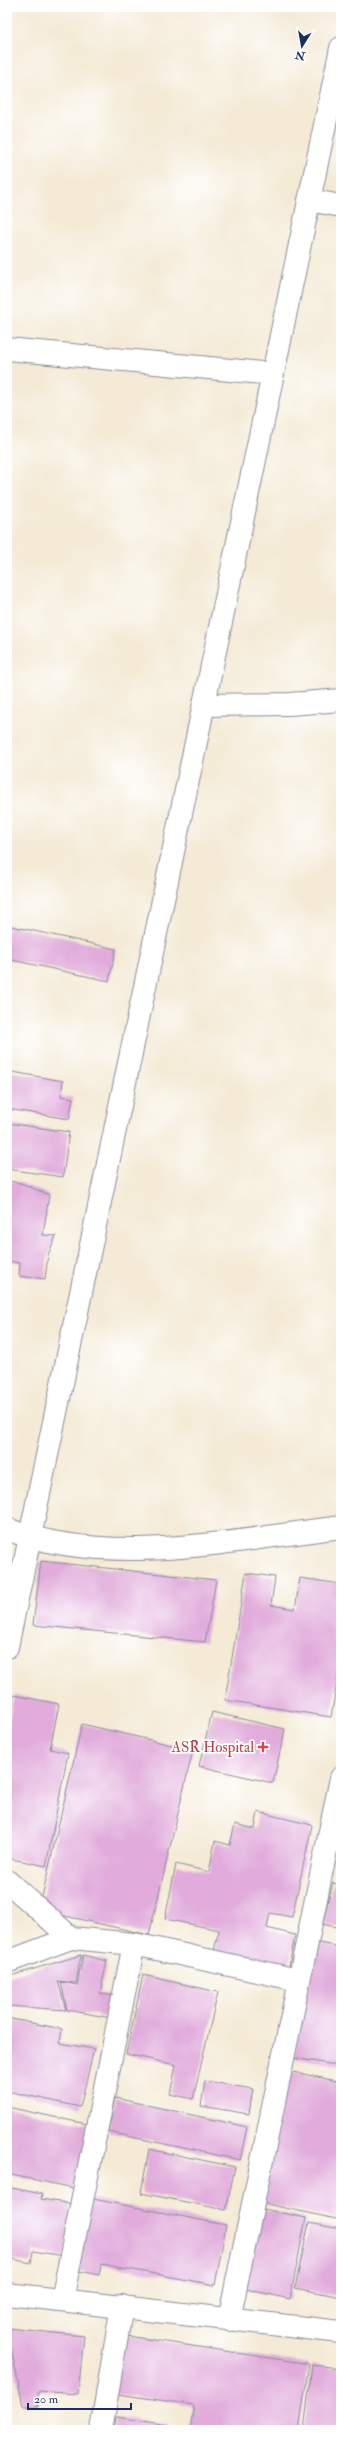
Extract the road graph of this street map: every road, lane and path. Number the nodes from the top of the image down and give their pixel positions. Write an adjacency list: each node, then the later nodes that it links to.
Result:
1 (341, 48): 2 (street)
2 (309, 200): 3 (street); 5 (street)
3 (341, 206)
4 (7, 349): 5 (street)
5 (273, 374): 7 (street)
6 (341, 700): 7 (street)
7 (204, 705): 10 (street)
8 (341, 1527): 10 (street)
9 (7, 1529): 10 (street)
10 (30, 1538): 11 (street)
11 (7, 1647)
12 (341, 1778): 17 (street)
13 (7, 1881): 14 (street)
14 (71, 1938): 15 (street); 16 (street)
15 (134, 1944): 17 (street); 19 (street)
16 (7, 1962)
17 (298, 1980): 21 (street)
18 (7, 2294): 19 (street)
19 (62, 2300): 20 (street)
20 (122, 2306): 21 (street); 23 (street)
21 (229, 2320): 22 (street)
22 (341, 2332)
23 (101, 2430)

